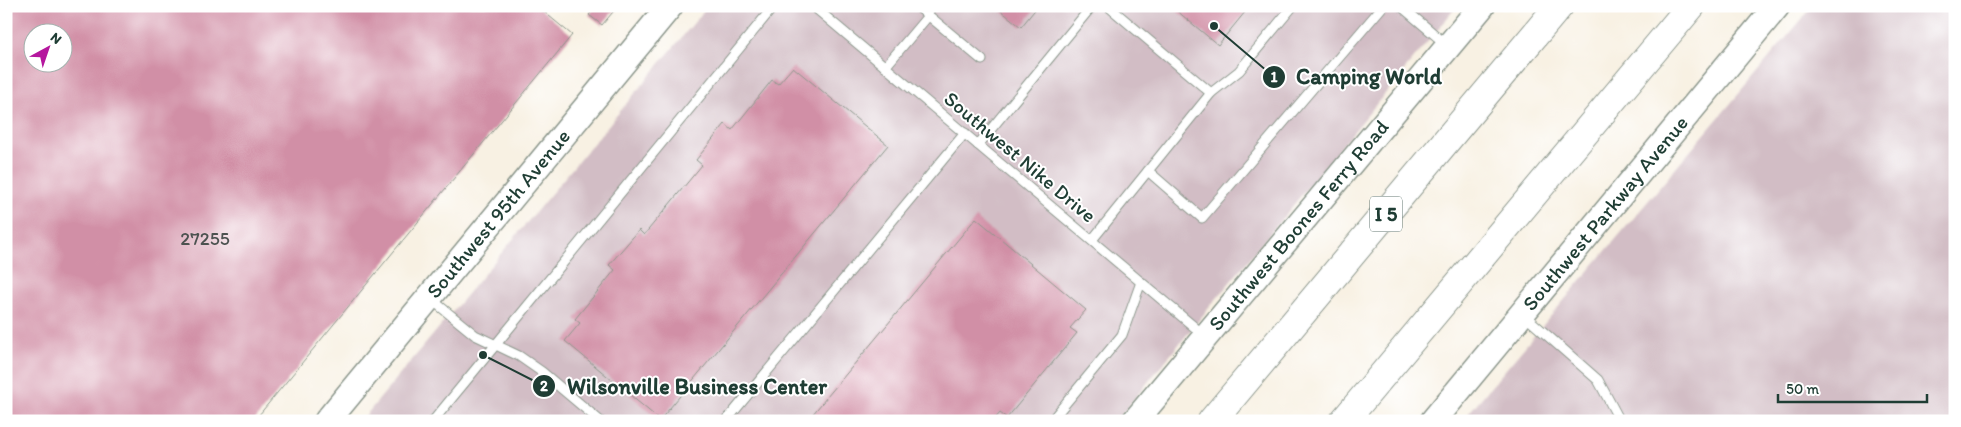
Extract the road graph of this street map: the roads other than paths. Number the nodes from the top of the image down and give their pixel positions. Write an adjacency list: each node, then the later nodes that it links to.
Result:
1 (670, 6): 24 (street, Southwest 95th Avenue)
2 (774, 6): 27 (lane)
3 (813, 6): 17 (lane, Southwest Nike Drive)
4 (917, 6): 14 (lane)
5 (1092, 6): 20 (lane)
6 (1108, 6): 18 (lane)
7 (1293, 6): 18 (lane)
8 (1383, 6): 21 (lane)
9 (1401, 6): 15 (lane)
10 (1482, 6): 15 (street, Southwest Boones Ferry Road)
11 (1559, 6): 34 (highway, I 5)
12 (1691, 6): 35 (highway)
13 (1777, 6): 25 (street, Southwest Parkway Avenue)
14 (928, 16): 16 (lane); 17 (lane)
15 (1448, 46): 26 (street, Southwest Boones Ferry Road)
16 (982, 60)
17 (885, 67): 19 (lane, Southwest Nike Drive)
18 (1211, 93): 21 (lane)
19 (965, 134): 20 (lane, Southwest Nike Drive); 31 (lane)
20 (978, 145): 22 (lane, Southwest Nike Drive)
21 (1148, 171): 22 (lane)
22 (1092, 240): 23 (lane, Southwest Nike Drive)
23 (1141, 282): 26 (lane, Southwest Nike Drive); 32 (lane)
24 (429, 298): 27 (lane); 28 (street, Southwest 95th Avenue)
25 (1521, 313): 36 (street, Southwest Parkway Avenue); 37 (lane)
26 (1205, 336): 33 (street, Southwest Boones Ferry Road)
27 (495, 344): 29 (lane); 30 (lane)
28 (327, 421)
29 (433, 421)
30 (600, 421)
31 (726, 421)
32 (1051, 421)
33 (1135, 421)
34 (1212, 421)
35 (1344, 421)
36 (1432, 421)
37 (1620, 421)

